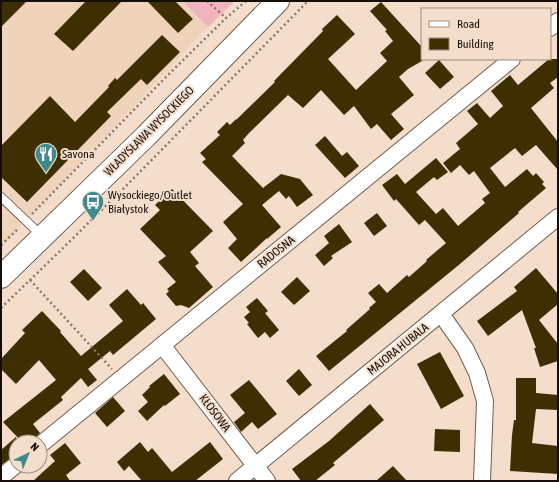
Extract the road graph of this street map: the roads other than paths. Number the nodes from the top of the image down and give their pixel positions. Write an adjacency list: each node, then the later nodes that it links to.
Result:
1 (278, 1): 5 (street, WŁADYSŁAWA WYSOCKIEGO)
2 (511, 60): 8 (street, RADOSNA)
3 (1, 197): 5 (lane)
4 (558, 217): 7 (street, MAJORA HUBALA)
5 (42, 236): 6 (street, WŁADYSŁAWA WYSOCKIEGO)
6 (1, 277)
7 (441, 314): 10 (street, MAJORA HUBALA); 13 (street)
8 (162, 345): 9 (street, RADOSNA); 10 (street, KŁOSOWA)
9 (48, 438)
10 (255, 466): 11 (street, MAJORA HUBALA); 12 (street, KŁOSOWA)
11 (237, 481)
12 (267, 481)
13 (482, 481)

